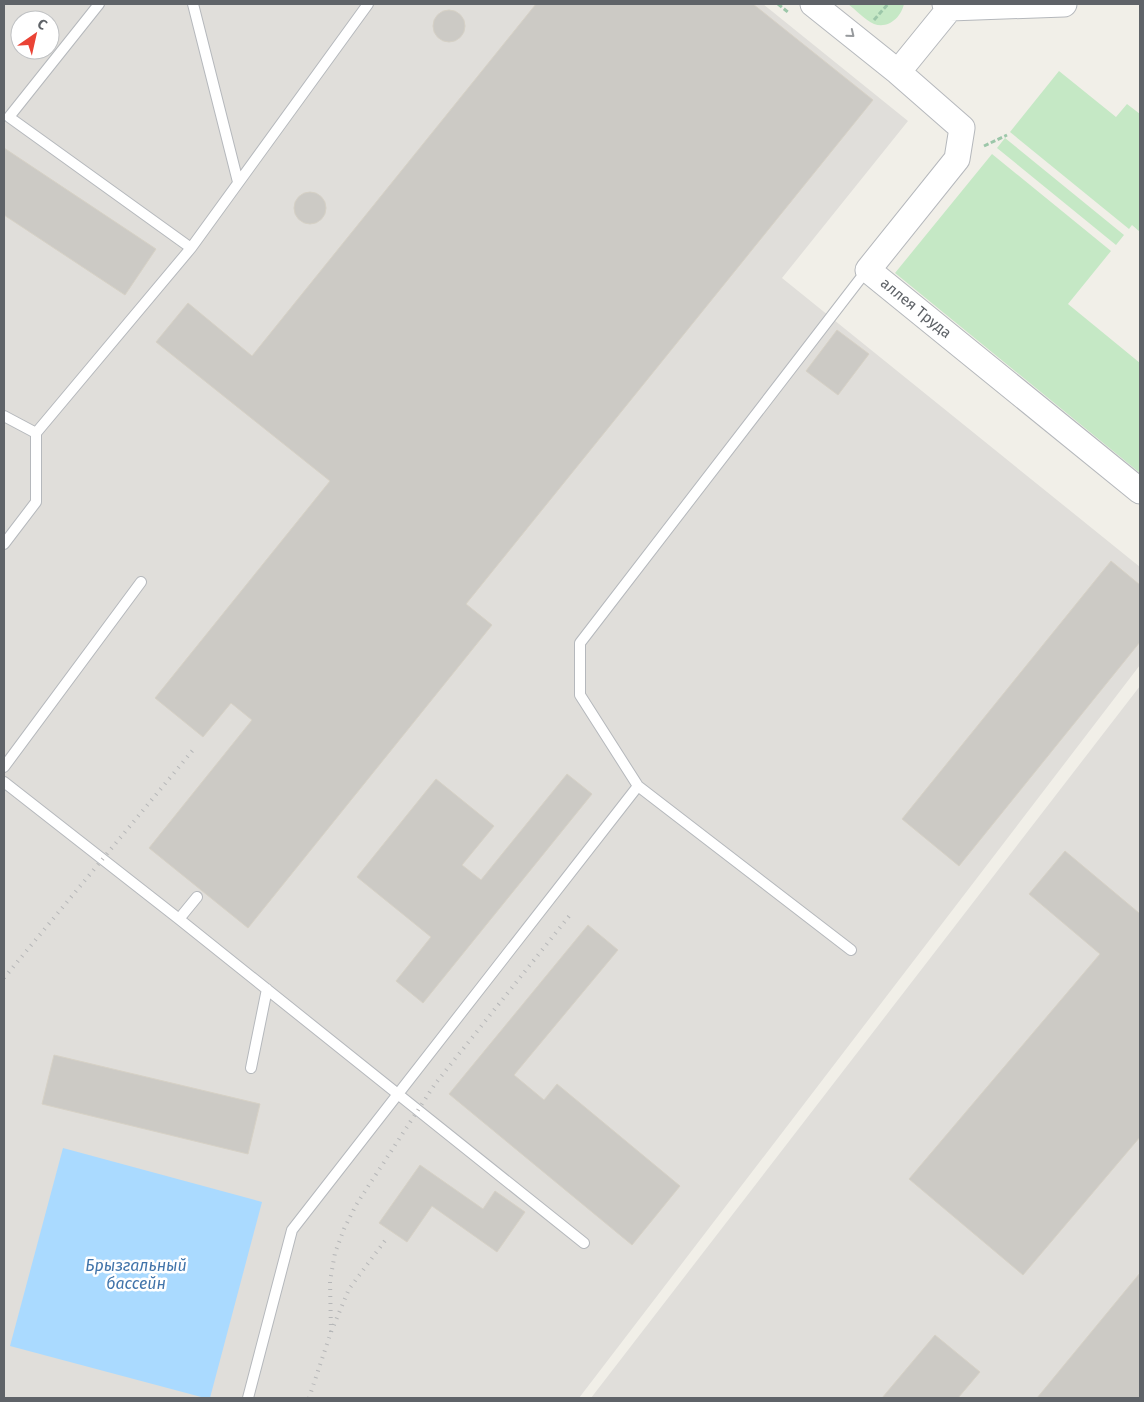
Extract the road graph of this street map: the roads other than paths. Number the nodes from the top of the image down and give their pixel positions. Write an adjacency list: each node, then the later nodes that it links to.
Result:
1 (99, 4): 9 (lane)
2 (193, 4): 8 (lane)
3 (368, 4): 8 (lane)
4 (813, 4): 7 (street, аллея Труда, one-way to 7)
5 (1064, 4): 6 (street)
6 (948, 6): 7 (street)
7 (898, 72): 10 (street, аллея Труда)
8 (238, 182): 9 (lane)
9 (190, 248): 12 (lane)
10 (868, 270): 13 (street, аллея Труда); 18 (lane)
11 (4, 416): 12 (lane)
12 (36, 433): 14 (lane)
13 (1140, 491)
14 (4, 544)
15 (141, 582): 16 (lane)
16 (4, 767)
17 (4, 782): 20 (lane)
18 (638, 786): 21 (lane); 24 (lane)
19 (197, 896): 20 (lane)
20 (179, 919): 22 (lane)
21 (851, 950)
22 (266, 990): 23 (lane); 24 (lane)
23 (251, 1068)
24 (398, 1094): 25 (lane); 26 (lane)
25 (584, 1243)
26 (248, 1398)

